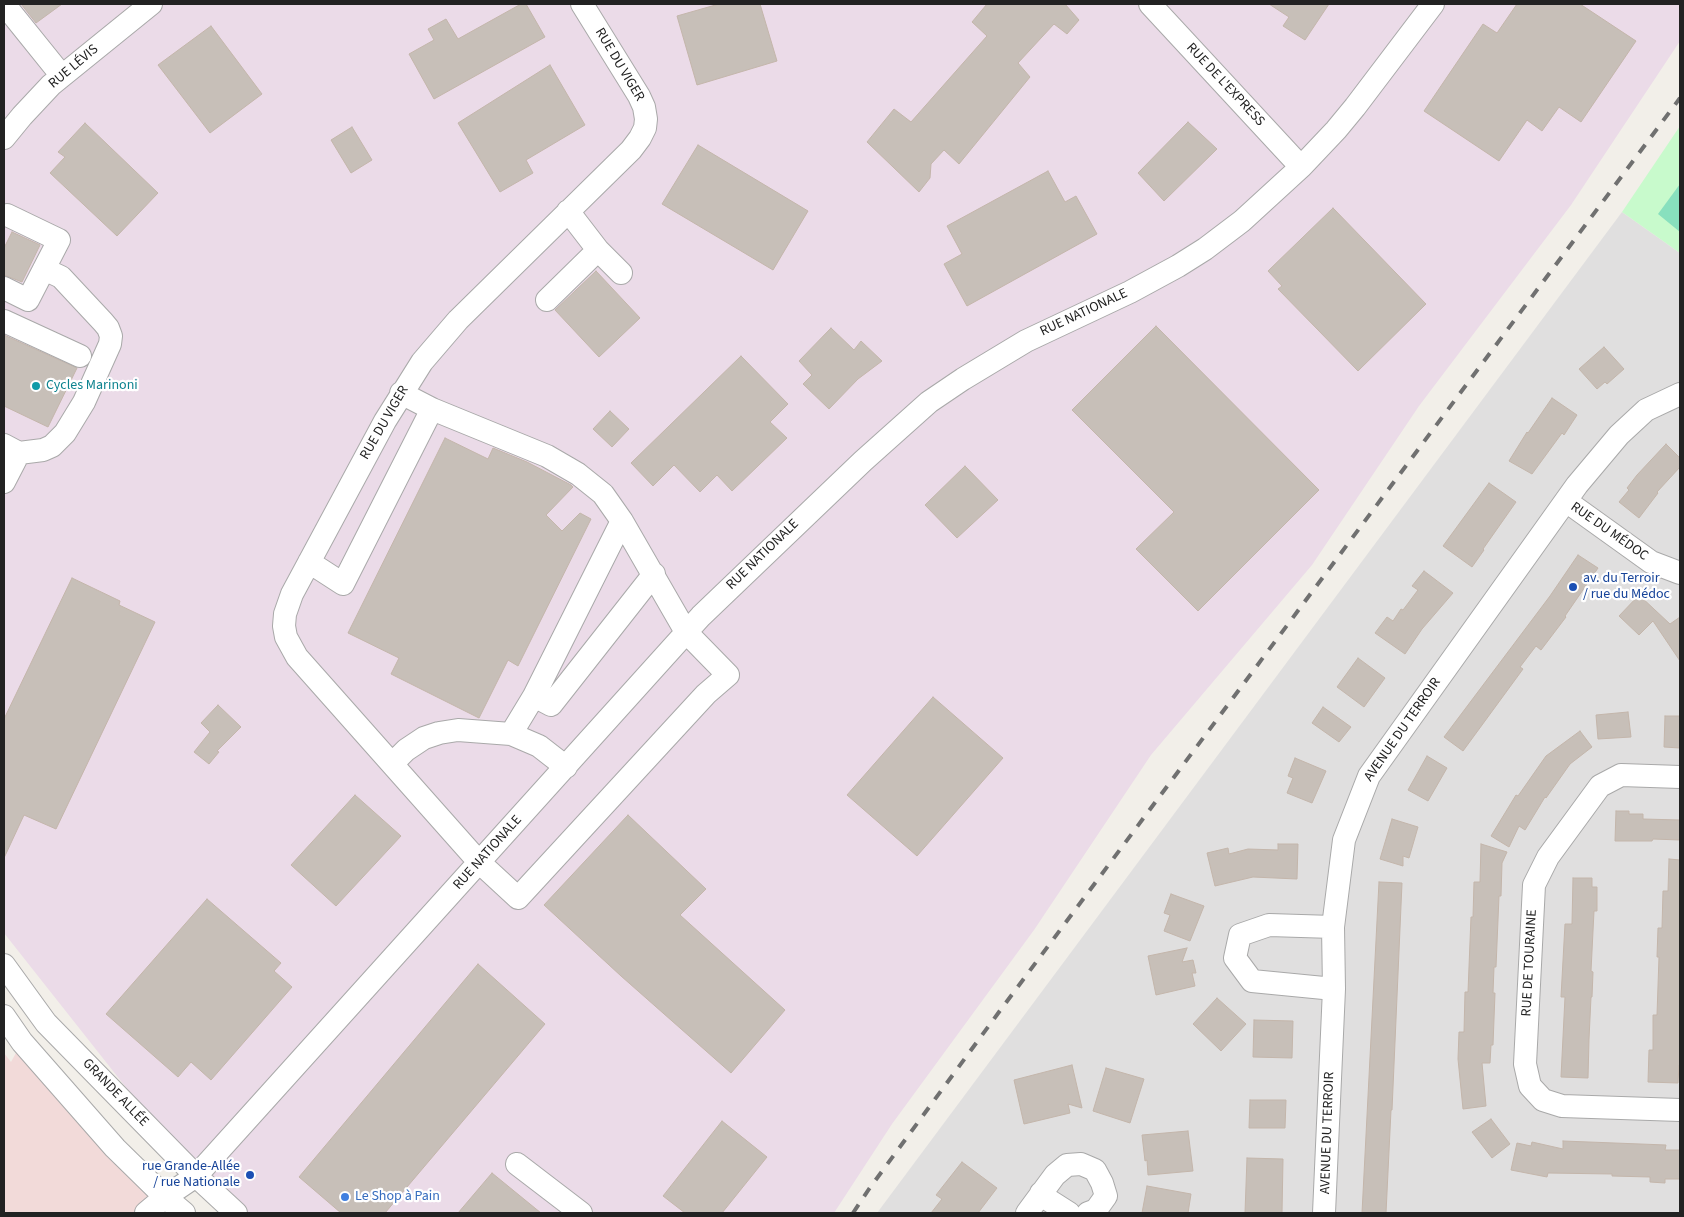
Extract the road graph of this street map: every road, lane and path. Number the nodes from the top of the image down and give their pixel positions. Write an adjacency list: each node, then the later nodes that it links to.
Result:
1 (4, 4): 6 (street)
2 (151, 4): 6 (street, RUE LÉVIS)
3 (582, 4): 9 (street, RUE DU VIGER)
4 (1150, 4): 8 (street, RUE DE L'EXPRESS)
5 (1433, 4): 8 (street, RUE NATIONALE)
6 (62, 76): 7 (street, RUE LÉVIS)
7 (4, 138)
8 (1301, 167): 28 (street, RUE NATIONALE)
9 (568, 211): 11 (street); 18 (street, RUE DU VIGER)
10 (5, 216): 12 (street)
11 (598, 250): 13 (street); 15 (street)
12 (44, 269): 14 (street); 21 (street)
13 (621, 272)
14 (4, 288)
15 (547, 300)
16 (4, 320): 17 (street)
17 (80, 356)
18 (401, 393): 20 (street); 25 (street, RUE DU VIGER)
19 (1680, 394): 23 (street, AVENUE DU TERROIR)
20 (432, 409): 24 (street); 25 (street)
21 (12, 449): 22 (street)
22 (4, 482)
23 (1566, 501): 26 (street, RUE DU MÉDOC); 35 (street, AVENUE DU TERROIR)
24 (622, 521): 27 (street); 29 (street)
25 (309, 562): 31 (street, RUE DU VIGER)
26 (1680, 573)
27 (654, 574): 28 (street); 29 (street)
28 (686, 632): 32 (street, RUE NATIONALE); 34 (street, RUE DU VIGER)
29 (534, 696): 30 (street)
30 (512, 734): 31 (street); 32 (street)
31 (392, 764): 34 (street, RUE DU VIGER)
32 (566, 767): 34 (street, RUE NATIONALE)
33 (1680, 777): 41 (street, RUE DE TOURAINE)
34 (479, 862): 43 (street, RUE NATIONALE)
35 (1334, 927): 37 (street, AVENUE DU TERROIR); 37 (street)
36 (4, 965): 39 (street, GRANDE ALLÉE)
37 (1334, 989): 53 (street, AVENUE DU TERROIR)
38 (4, 1016): 40 (street)
39 (46, 1023): 40 (street); 43 (street, GRANDE ALLÉE)
40 (22, 1042): 45 (street)
41 (1680, 1110)
42 (517, 1164): 49 (street)
43 (196, 1176): 45 (street, RUE NATIONALE); 48 (street, GRANDE ALLÉE)
44 (1040, 1193): 50 (street); 51 (street); 52 (street)
45 (165, 1197): 46 (street, RUE NATIONALE); 47 (street)
46 (146, 1213)
47 (184, 1213)
48 (236, 1213)
49 (581, 1213)
50 (1027, 1213)
51 (1069, 1213)
52 (1088, 1213)
53 (1324, 1213)

